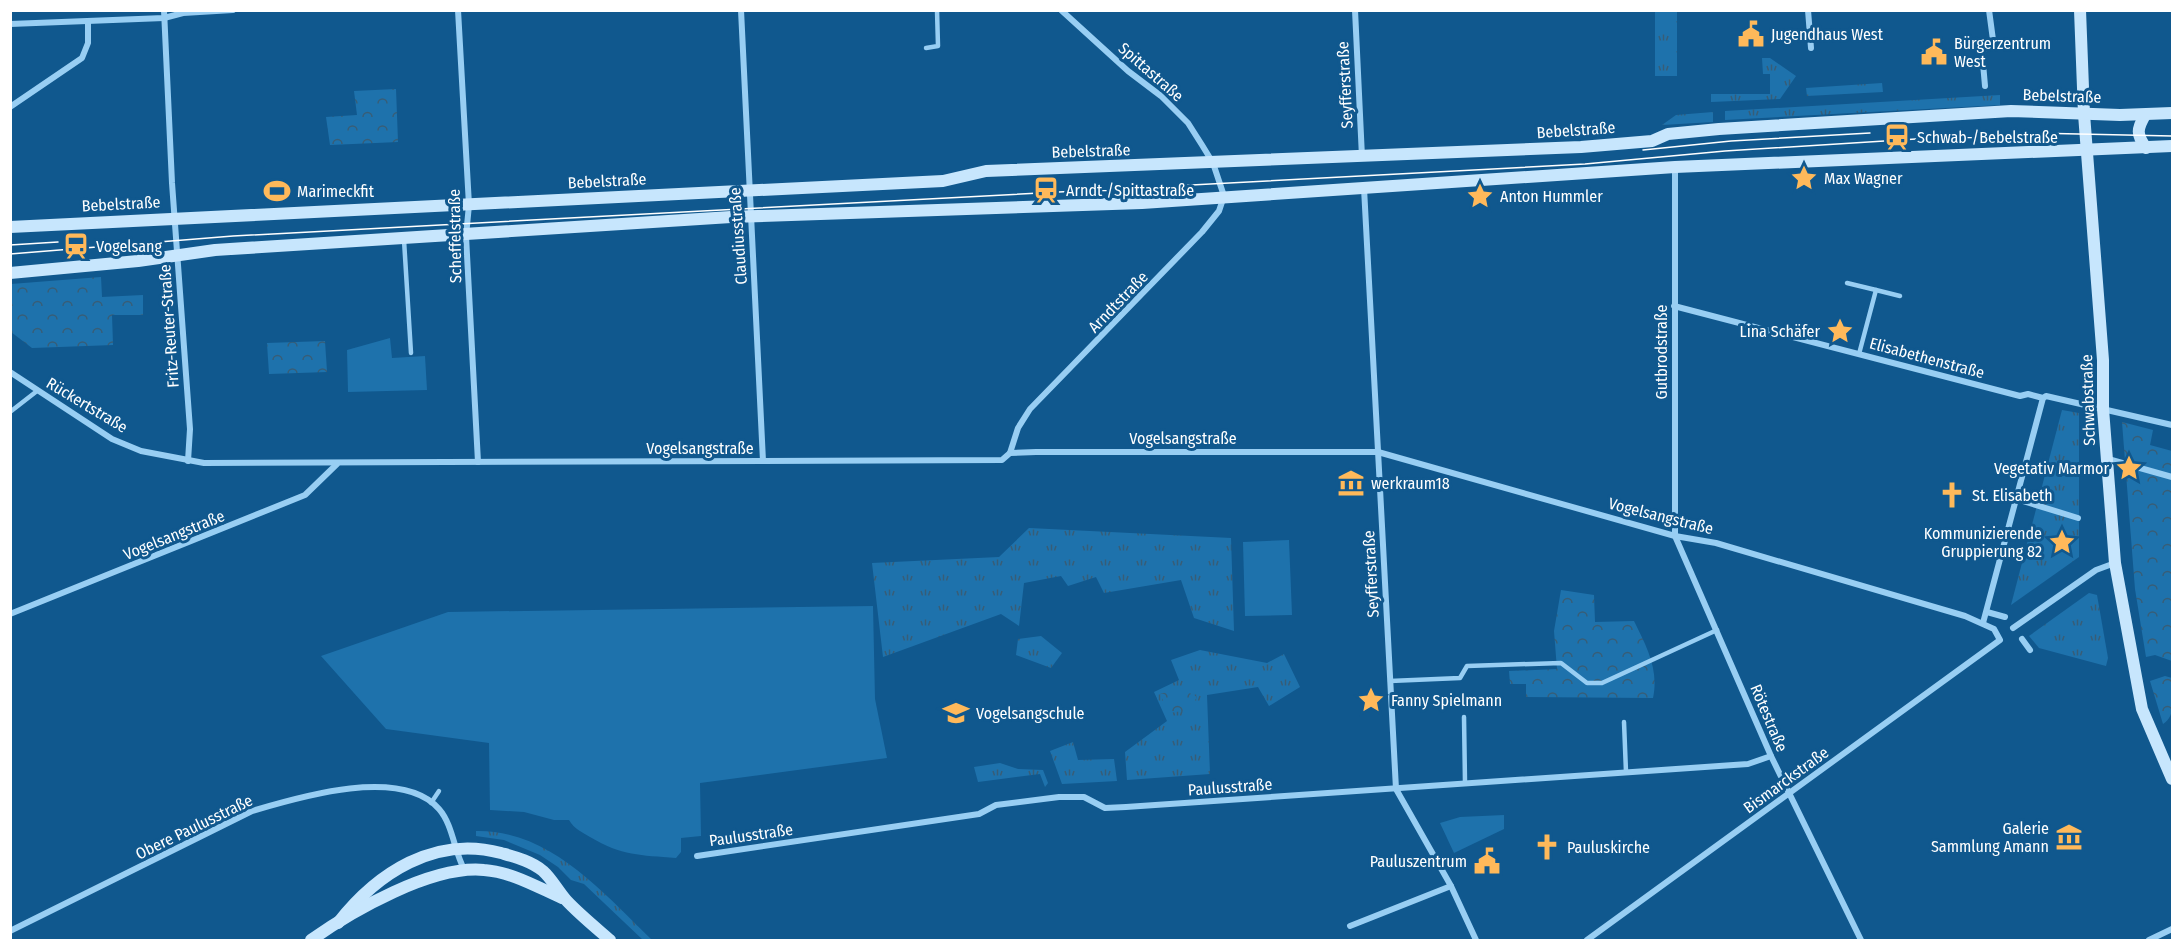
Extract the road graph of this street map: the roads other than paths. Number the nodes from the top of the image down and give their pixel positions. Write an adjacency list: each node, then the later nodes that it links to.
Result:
1 (164, 10): 11 (street, Fritz-Reuter-Straße)
2 (233, 10): 11 (street)
3 (458, 10): 30 (street, Scheffelstraße)
4 (741, 10): 28 (street, Claudiusstraße)
5 (937, 10): 14 (lane)
6 (1061, 10): 25 (street, Spittastraße)
7 (1355, 10): 24 (street, Seyfferstraße)
8 (1808, 10): 15 (street)
9 (1989, 10): 16 (street)
10 (2080, 10): 19 (street, Schwabstraße)
11 (164, 18): 12 (street); 32 (street, Fritz-Reuter-Straße)
12 (88, 21): 13 (street); 17 (street)
13 (10, 24)
14 (926, 48)
15 (1811, 48)
16 (1984, 86)
17 (10, 107)
18 (2172, 113): 20 (street, Bebelstraße)
19 (2085, 114): 20 (street, Bebelstraße); 23 (street, Schwabstraße); 24 (street, Bebelstraße)
20 (2145, 115): 22 (street)
21 (2172, 146): 22 (street)
22 (2146, 148): 23 (street)
23 (2088, 151): 26 (street); 47 (street, Schwabstraße)
24 (1362, 157): 25 (street, Bebelstraße)
25 (1213, 163): 28 (street, Bebelstraße); 29 (street)
26 (1675, 167): 27 (street); 41 (street, Gutbrodstraße)
27 (1364, 186): 29 (street); 50 (street, Seyfferstraße)
28 (748, 190): 30 (street, Bebelstraße); 31 (street, Claudiusstraße)
29 (1224, 196): 31 (street); 51 (street, Arndtstraße)
30 (469, 205): 32 (street, Bebelstraße); 34 (street, Scheffelstraße)
31 (751, 217): 34 (street); 54 (street, Claudiusstraße)
32 (174, 218): 33 (street, Bebelstraße); 36 (street, Fritz-Reuter-Straße)
33 (10, 227)
34 (466, 236): 35 (street); 55 (street, Scheffelstraße)
35 (405, 240): 36 (street); 42 (lane)
36 (177, 255): 37 (street); 53 (street, Fritz-Reuter-Straße)
37 (10, 273)
38 (1847, 283): 39 (lane)
39 (1876, 290): 40 (lane); 43 (lane)
40 (1900, 296)
41 (1674, 306): 43 (street, Elisabethenstraße); 61 (street, Gutbrodstraße)
42 (411, 353)
43 (1859, 354): 46 (street, Elisabethenstraße)
44 (10, 372): 45 (street, Rückertstraße)
45 (37, 391): 48 (lane); 53 (street, Rückertstraße)
46 (2043, 398): 47 (street, Elisabethenstraße); 59 (street)
47 (2103, 409): 49 (street, Elisabethenstraße); 52 (street, Schwabstraße)
48 (10, 412)
49 (2172, 425)
50 (1378, 452): 51 (street, Vogelsangstraße); 61 (street, Vogelsangstraße); 72 (street, Seyfferstraße)
51 (1010, 453): 54 (street, Vogelsangstraße)
52 (2107, 459): 57 (street); 62 (street, Schwabstraße)
53 (188, 461): 56 (street, Vogelsangstraße)
54 (763, 461): 55 (street, Vogelsangstraße)
55 (478, 462): 56 (street, Vogelsangstraße)
56 (336, 464): 64 (street, Vogelsangstraße)
57 (2172, 477)
58 (2000, 494): 59 (street)
59 (2017, 500): 60 (street); 63 (street)
60 (2079, 518)
61 (1675, 536): 66 (street, Vogelsangstraße); 68 (street, Rötestraße)
62 (2115, 562): 67 (street); 77 (street, Schwabstraße)
63 (1986, 612): 65 (street); 66 (street)
64 (10, 614)
65 (2005, 617)
66 (1983, 623): 70 (street, Vogelsangstraße)
67 (2013, 628)
68 (1717, 630): 72 (lane); 75 (street, Rötestraße)
69 (2022, 639): 71 (street)
70 (2000, 640): 81 (street, Bismarckstraße)
71 (2030, 650)
72 (1390, 681): 79 (street, Seyfferstraße)
73 (1464, 717): 78 (lane)
74 (1624, 722): 76 (lane)
75 (1771, 756): 76 (street, Paulusstraße); 81 (street, Rötestraße)
76 (1626, 772): 78 (street, Paulusstraße)
77 (2172, 779)
78 (1465, 782): 79 (street, Paulusstraße)
79 (1396, 789): 84 (street, Paulusstraße); 86 (street, Seyfferstraße)
80 (439, 792): 82 (lane)
81 (1790, 794): 96 (street, Bismarckstraße); 97 (street, Rötestraße)
82 (431, 803): 83 (street, Obere Paulusstraße); 91 (street, Obere Paulusstraße)
83 (455, 848): 85 (street, Obere Paulusstraße); 87 (street); 88 (street)
84 (697, 856)
85 (464, 869): 87 (street); 88 (street)
86 (1451, 886): 89 (street); 95 (street, Seyfferstraße)
87 (566, 900): 94 (street)
88 (338, 923): 92 (street)
89 (1350, 926)
90 (2172, 929): 98 (street)
91 (10, 931)
92 (327, 936): 93 (street)
93 (311, 940)
94 (610, 940)
95 (1476, 940)
96 (1587, 940)
97 (1861, 940)
98 (2149, 940)

